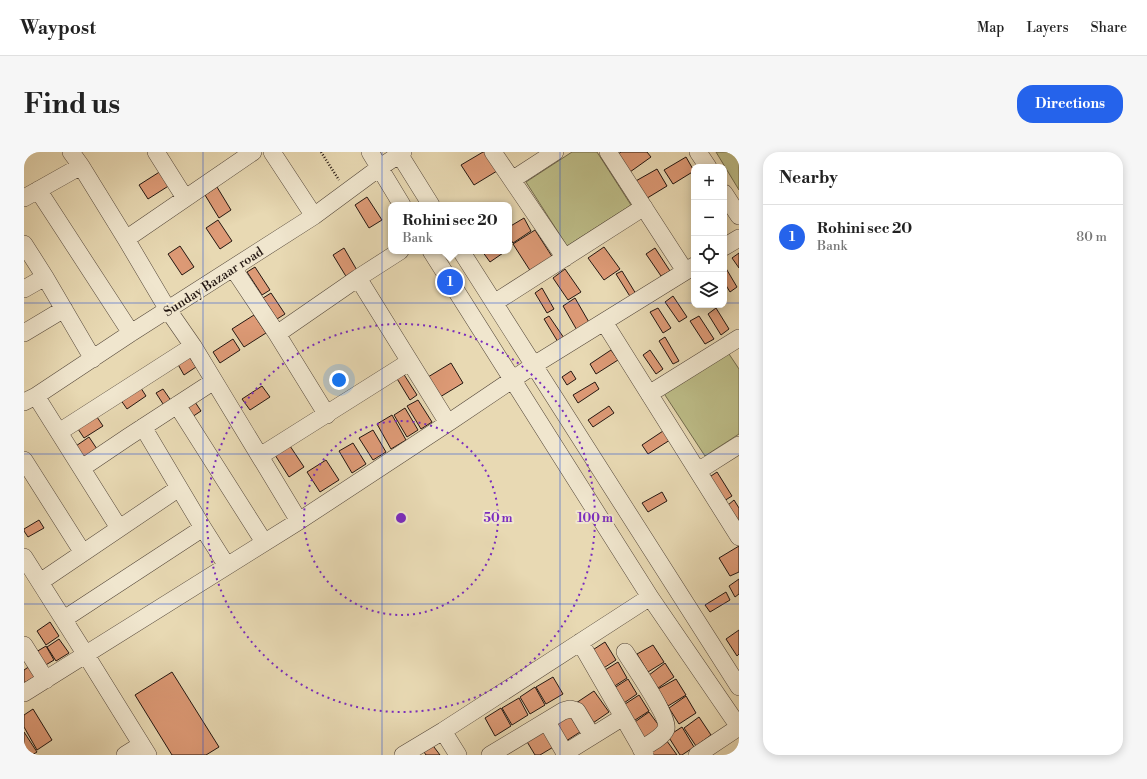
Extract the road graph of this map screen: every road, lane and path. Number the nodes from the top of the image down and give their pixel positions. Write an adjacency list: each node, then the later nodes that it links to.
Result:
1 (71, 152): 13 (street)
2 (156, 152): 18 (street)
3 (253, 152): 18 (street)
4 (272, 152): 23 (street)
5 (321, 152): 16 (path)
6 (370, 152): 14 (street)
7 (493, 152): 15 (street)
8 (555, 152): 15 (street)
9 (608, 152): 22 (street)
10 (698, 152): 12 (street)
11 (400, 153): 14 (street, Sunday Bazaar road); 21 (street)
12 (706, 164)
13 (81, 166): 17 (street); 25 (street)
14 (379, 168): 16 (street, Sunday Bazaar road); 20 (street)
15 (512, 180): 32 (street)
16 (346, 192): 23 (street, Sunday Bazaar road)
17 (31, 194): 43 (street)
18 (185, 198): 25 (street)
19 (727, 198): 24 (street)
20 (400, 202)
21 (430, 202)
22 (644, 207): 32 (street); 34 (street)
23 (314, 216): 33 (street, Sunday Bazaar road)
24 (739, 216)
25 (126, 238): 40 (street)
26 (739, 238): 28 (street)
27 (24, 244): 35 (street)
28 (727, 245)
29 (395, 254): 36 (street)
30 (433, 254): 50 (street)
31 (463, 254): 38 (street)
32 (565, 258): 38 (street)
33 (234, 268): 40 (street, Sunday Bazaar road); 44 (street)
34 (690, 269): 41 (street)
35 (45, 277): 37 (street); 39 (street)
36 (358, 278): 44 (street); 48 (street)
37 (24, 289)
38 (494, 303): 49 (street)
39 (64, 309): 42 (street); 47 (street)
40 (168, 310): 43 (street, Sunday Bazaar road); 46 (street)
41 (604, 322): 49 (street); 52 (street)
42 (24, 333)
43 (131, 333): 47 (street, Sunday Bazaar road)
44 (277, 334): 55 (street)
45 (737, 344): 52 (street)
46 (192, 346): 51 (street); 58 (street)
47 (93, 359): 53 (street, Sunday Bazaar road)
48 (409, 362): 55 (street); 56 (street)
49 (534, 366): 50 (street); 81 (street)
50 (513, 379): 56 (street); 74 (street)
51 (214, 381): 54 (street); 60 (street)
52 (649, 394): 63 (street)
53 (30, 399): 58 (street)
54 (177, 405): 57 (street); 69 (street)
55 (327, 415): 60 (street)
56 (448, 423): 65 (street)
57 (143, 427): 62 (street); 64 (street)
58 (59, 432): 62 (street)
59 (739, 445): 63 (street)
60 (260, 456): 65 (street)
61 (24, 460): 70 (street)
62 (82, 468): 66 (street)
63 (698, 472): 68 (street)
64 (179, 488): 66 (street); 67 (street)
65 (299, 520): 69 (street)
66 (119, 528): 70 (street)
67 (203, 528): 72 (street); 75 (street)
68 (739, 537)
69 (264, 542): 72 (street)
70 (83, 553): 73 (street)
71 (24, 557): 73 (street)
72 (227, 566): 79 (street)
73 (40, 582): 75 (street)
74 (650, 597): 76 (street); 85 (street)
75 (64, 619): 79 (street)
76 (580, 642): 83 (street); 86 (street)
77 (24, 645): 80 (street)
78 (625, 652): 89 (street)
79 (86, 655): 80 (street); 88 (street)
80 (46, 680): 82 (street)
81 (739, 687)
82 (24, 694)
83 (623, 717): 87 (street); 89 (street)
84 (546, 722): 87 (street); 90 (street); 94 (street)
85 (739, 727): 95 (street)
86 (443, 731): 92 (street); 93 (street)
87 (592, 736): 90 (street)
88 (144, 750): 91 (street)
89 (643, 752)
90 (565, 754)
91 (126, 755)
92 (403, 755)
93 (458, 755)
94 (490, 755)
95 (697, 755)

